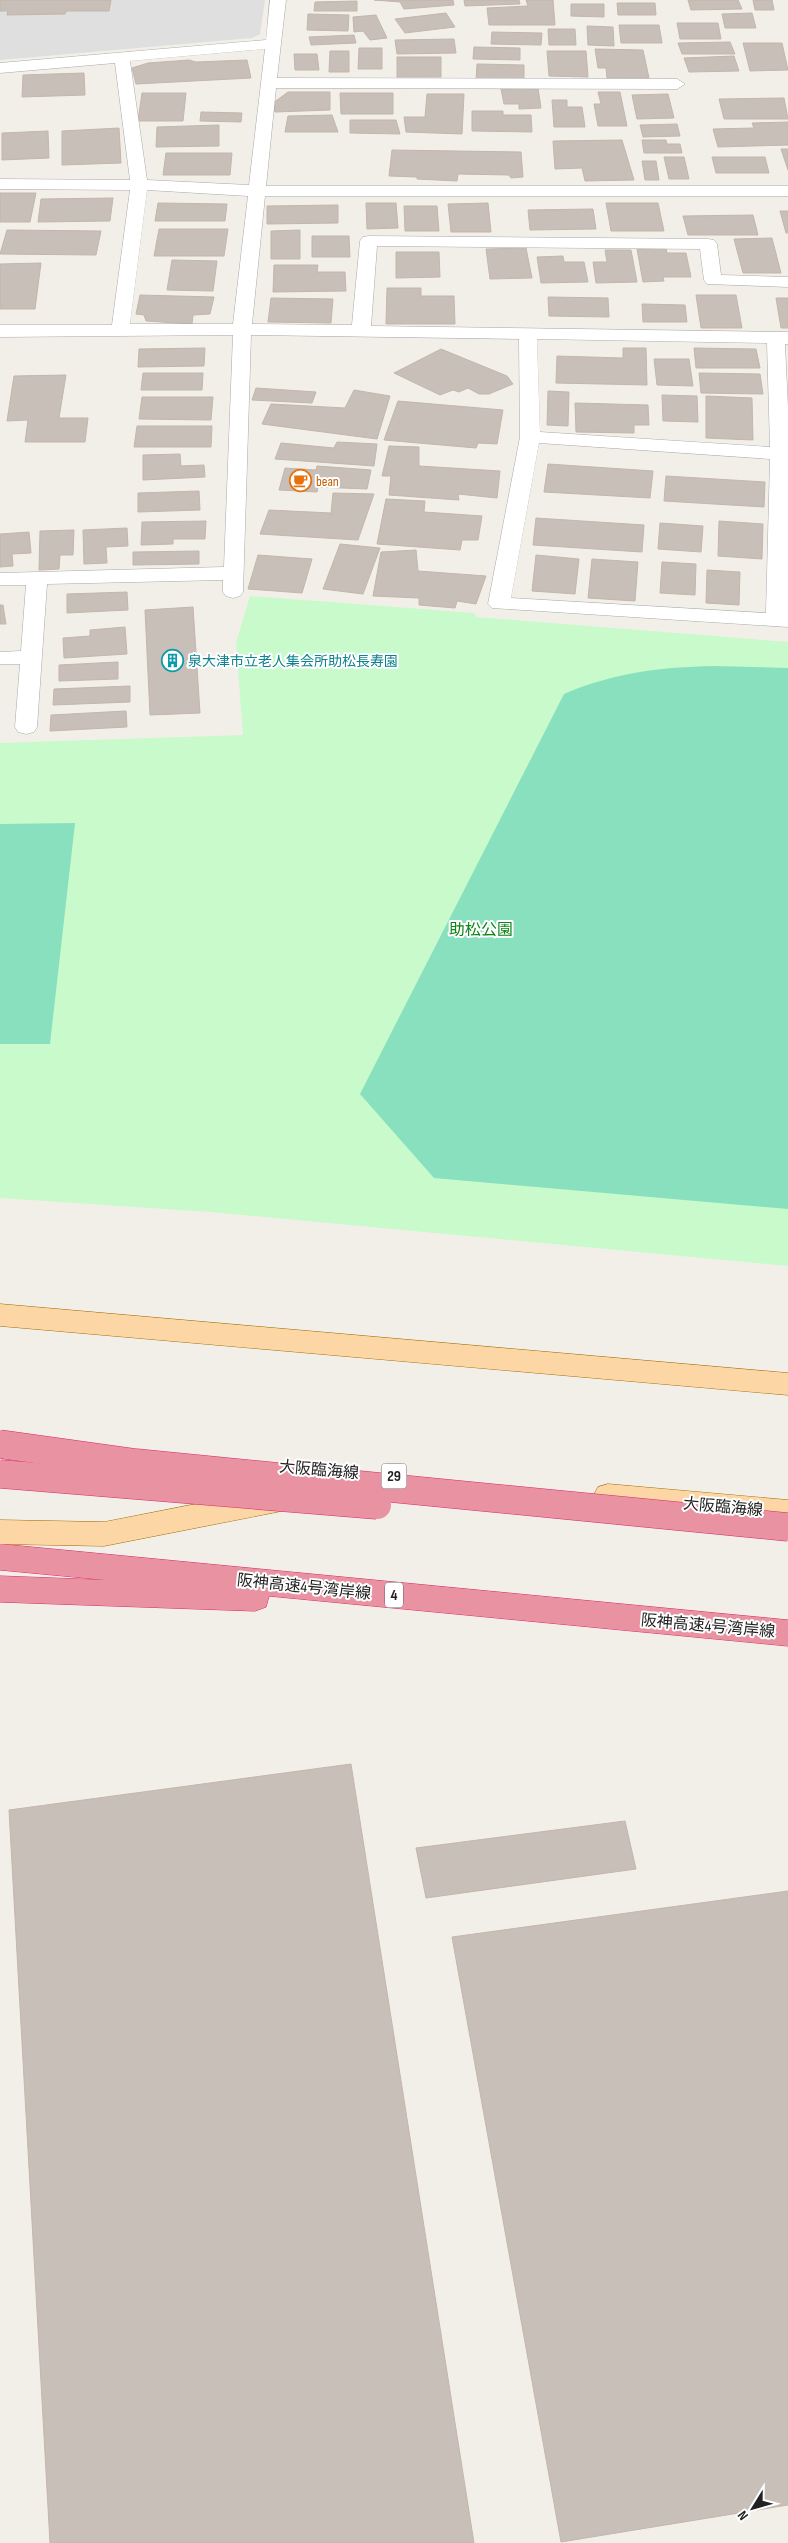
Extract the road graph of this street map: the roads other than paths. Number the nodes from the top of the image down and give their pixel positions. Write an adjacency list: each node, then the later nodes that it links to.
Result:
1 (278, 0): 2 (street)
2 (272, 44): 3 (street); 5 (street)
3 (122, 58): 4 (street); 8 (street)
4 (0, 68)
5 (268, 83): 6 (street); 9 (street)
6 (677, 84)
7 (0, 184): 8 (street)
8 (139, 185): 9 (street); 14 (street)
9 (257, 191): 10 (street); 12 (street)
10 (788, 192)
11 (788, 282): 15 (street)
12 (242, 329): 14 (street); 15 (street); 20 (street)
13 (0, 331): 14 (street)
14 (120, 331)
15 (361, 332): 16 (street)
16 (528, 332): 17 (street); 18 (street)
17 (782, 338): 19 (street)
18 (530, 437): 19 (street); 22 (street)
19 (784, 454): 22 (street)
20 (37, 578): 21 (street); 23 (street)
21 (0, 579)
22 (782, 620)
23 (31, 657): 24 (street); 25 (street)
24 (0, 658)
25 (26, 727)
26 (0, 1314): 27 (main road)
27 (788, 1384)
28 (0, 1440): 31 (main road, 大阪臨海線 / 29)
29 (0, 1444): 33 (highway, bridge)
30 (0, 1474): 35 (highway, bridge)
31 (398, 1476): 32 (main road, 大阪臨海線 / 29); 34 (main road)
32 (788, 1512)
33 (788, 1527)
34 (0, 1532)
35 (788, 1540)
36 (0, 1557): 38 (highway, 阪神高速4号湾岸線 / 4)
37 (0, 1589): 38 (highway)
38 (536, 1609): 39 (highway, 阪神高速4号湾岸線 / 4)
39 (788, 1633)

